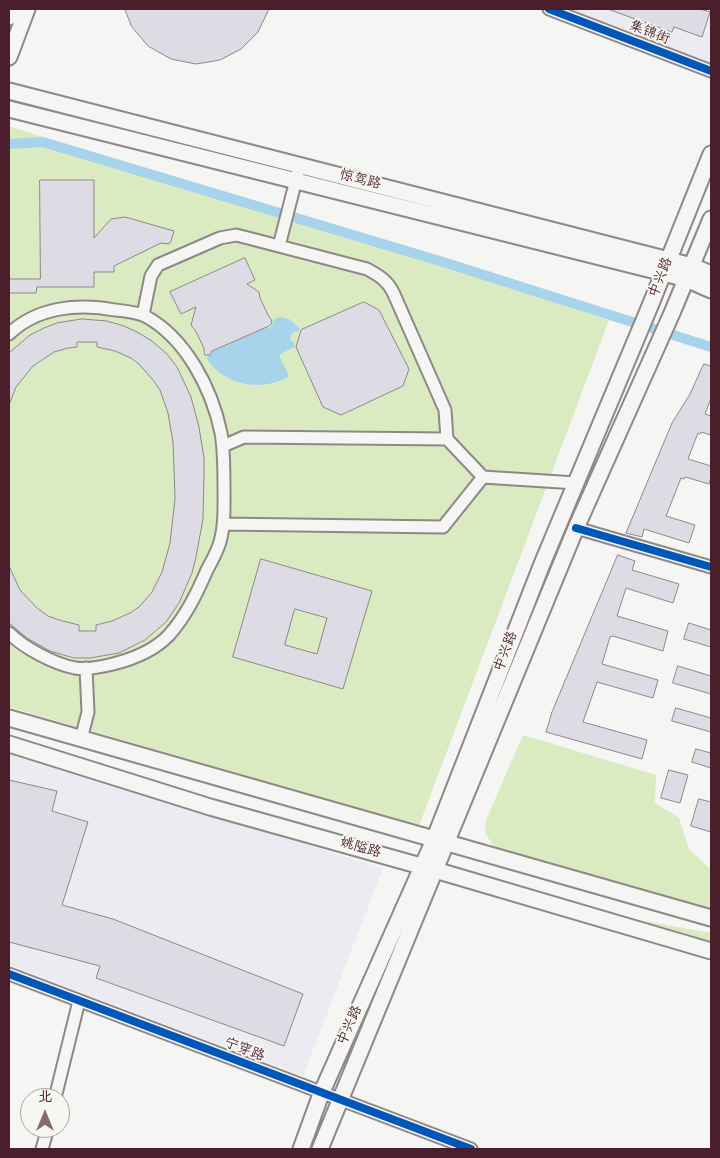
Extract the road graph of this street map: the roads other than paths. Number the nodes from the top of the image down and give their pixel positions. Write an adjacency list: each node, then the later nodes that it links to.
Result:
1 (12, 9): 4 (main road)
2 (27, 9): 5 (main road)
3 (549, 9): 6 (street, 集锦街)
4 (9, 17)
5 (9, 57)
6 (711, 71)
7 (9, 91): 13 (main road, 惊驾路)
8 (9, 109): 13 (main road, 惊驾路)
9 (711, 154): 13 (main road, 中兴路)
10 (298, 172): 12 (street)
11 (711, 219): 14 (main road, 中兴路)
12 (279, 246): 17 (street); 19 (street)
13 (666, 267): 14 (main road, 惊驾路); 22 (main road, 中兴路)
14 (689, 273): 15 (main road, 惊驾路); 16 (main road, 惊驾路); 24 (main road, 中兴路)
15 (711, 274)
16 (711, 290)
17 (143, 315): 18 (street); 20 (street)
18 (9, 334)
19 (447, 439): 20 (street); 21 (street)
20 (223, 446): 23 (street)
21 (483, 478): 22 (street); 23 (street)
22 (576, 483): 31 (main road, 中兴路)
23 (223, 524): 27 (street)
24 (576, 528): 25 (street); 31 (main road, 中兴路)
25 (711, 567)
26 (9, 633): 27 (street)
27 (86, 668): 29 (street)
28 (9, 718): 29 (main road, 姚隘路)
29 (81, 739): 31 (main road, 姚隘路)
30 (9, 744): 32 (main road, 姚隘路)
31 (440, 842): 32 (main road, 中兴路); 33 (main road, 姚隘路)
32 (428, 868): 34 (main road, 姚隘路); 38 (main road, 中兴路); 39 (main road, 中兴路)
33 (711, 918)
34 (711, 951)
35 (9, 974): 36 (street, 宁穿路)
36 (79, 1001): 37 (street); 38 (street, 宁穿路)
37 (57, 1088)
38 (321, 1094): 39 (street, 宁穿路); 40 (main road, 中兴路)
39 (339, 1100): 41 (main road, 中兴路); 42 (street, 宁穿路)
40 (301, 1149)
41 (320, 1149)
42 (471, 1149)

